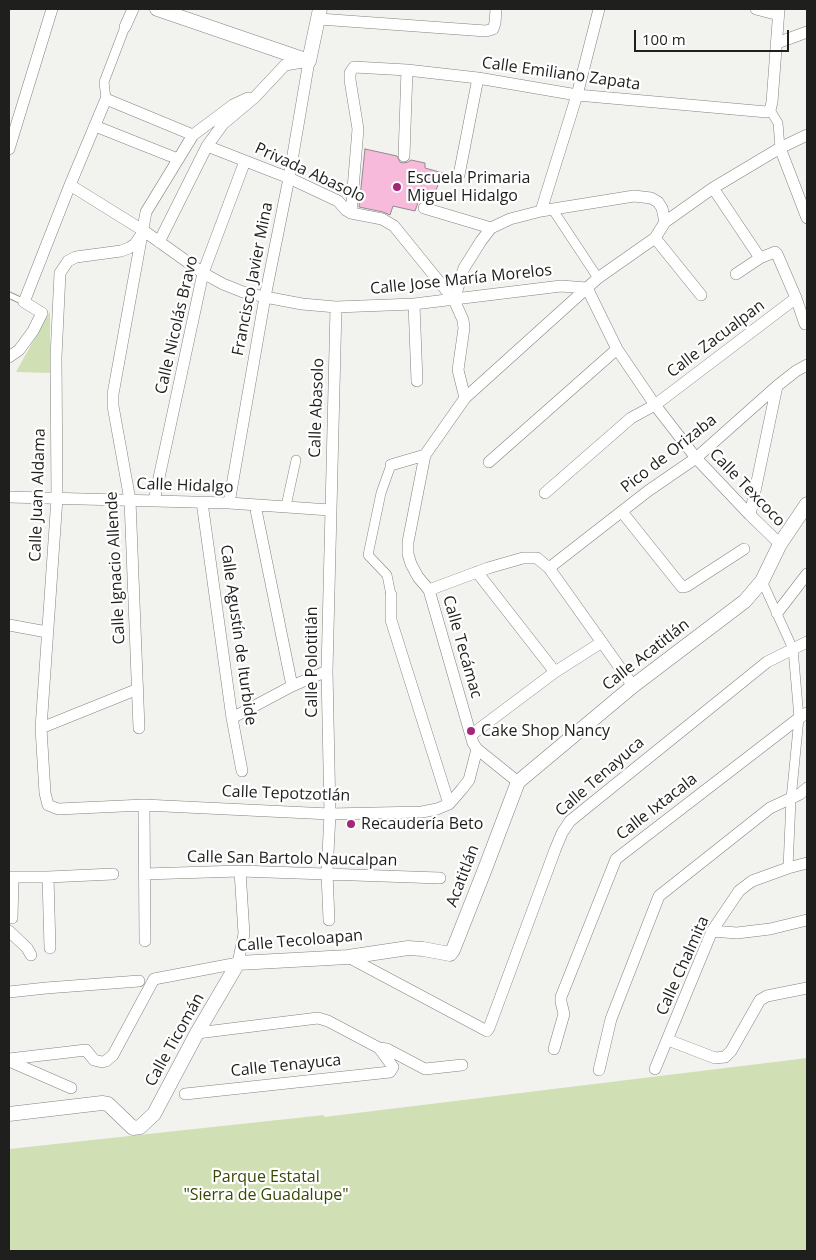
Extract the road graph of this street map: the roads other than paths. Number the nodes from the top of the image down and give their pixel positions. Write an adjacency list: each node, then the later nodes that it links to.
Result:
1 (52, 9): 24 (street)
2 (133, 9): 9 (street)
3 (157, 9): 12 (street)
4 (496, 9): 8 (street)
5 (599, 9): 15 (street)
6 (756, 9): 7 (street)
7 (779, 12): 11 (street)
8 (320, 14): 12 (street)
9 (125, 27): 17 (street)
10 (807, 32): 11 (street)
11 (777, 43): 18 (street)
12 (309, 61): 16 (street); 29 (street, Francisco Javier Mina)
13 (406, 70): 14 (street, Calle Emiliano Zapata); 25 (street); 34 (street, Calle Emiliano Zapata)
14 (478, 78): 15 (street, Calle Emiliano Zapata); 28 (street)
15 (577, 95): 18 (street, Calle Emiliano Zapata); 33 (street)
16 (254, 97): 20 (street); 22 (street)
17 (106, 99): 19 (street); 20 (street)
18 (770, 110): 23 (street)
19 (95, 126): 26 (street); 30 (street)
20 (193, 135): 26 (street, Calle Ignacio Allende)
21 (807, 135): 23 (street)
22 (207, 146): 27 (street, Privada Abasolo); 40 (street)
23 (780, 148): 31 (street); 35 (street)
24 (9, 149)
25 (404, 156)
26 (178, 159): 38 (street, Calle Ignacio Allende)
27 (245, 161): 29 (street, Privada Abasolo); 42 (street, Calle Nicolás Bravo)
28 (459, 175)
29 (289, 178): 34 (street, Privada Abasolo); 48 (street, Francisco Javier Mina)
30 (70, 185): 38 (street, Calle Jose María Morelos); 51 (street)
31 (713, 188): 36 (street); 41 (street)
32 (424, 208): 37 (street)
33 (547, 211): 36 (street); 37 (street); 44 (street)
34 (351, 214): 50 (street, Privada Abasolo)
35 (807, 218)
36 (665, 222): 39 (street)
37 (491, 228): 50 (street)
38 (144, 231): 40 (street, Calle Jose María Morelos); 69 (street, Calle Juan Aldama); 70 (street, Calle Ignacio Allende)
39 (655, 238): 44 (street); 46 (street)
40 (159, 242): 42 (street, Calle Jose María Morelos)
41 (760, 258): 43 (street); 49 (street)
42 (203, 273): 48 (street, Calle Jose María Morelos); 71 (street, Calle Nicolás Bravo)
43 (736, 274)
44 (598, 278): 45 (street)
45 (587, 288): 50 (street, Calle Jose María Morelos); 55 (street, Calle Texcoco); 60 (street)
46 (702, 295)
47 (9, 296): 51 (lane)
48 (265, 297): 53 (street, Calle Jose María Morelos); 73 (street, Francisco Javier Mina)
49 (796, 298): 54 (street); 61 (street, Calle Zacualpan)
50 (454, 300): 52 (street, Calle Jose María Morelos); 60 (street, Privada Abasolo)
51 (24, 302): 56 (street)
52 (414, 304): 53 (street, Calle Jose María Morelos); 58 (street)
53 (336, 308): 77 (street, Calle Abasolo)
54 (806, 324)
55 (617, 349): 61 (street, Calle Texcoco); 65 (street)
56 (9, 357)
57 (807, 365): 59 (street, Pico de Orizaba)
58 (417, 381)
59 (777, 386): 63 (street, Pico de Orizaba); 79 (street)
60 (465, 398): 62 (street)
61 (655, 405): 63 (street, Calle Texcoco); 67 (street, Calle Zacualpan)
62 (424, 455): 66 (street); 86 (street)
63 (696, 458): 78 (street, Pico de Orizaba); 79 (street, Calle Texcoco)
64 (296, 460): 76 (street)
65 (488, 462)
66 (391, 465): 87 (street)
67 (545, 493)
68 (9, 497): 69 (street, Calle Hidalgo)
69 (57, 498): 70 (street, Calle Hidalgo); 90 (street, Calle Juan Aldama)
70 (130, 500): 71 (street, Calle Hidalgo); 98 (street, Calle Ignacio Allende)
71 (154, 501): 72 (street, Calle Hidalgo)
72 (202, 502): 73 (street, Calle Hidalgo); 100 (street, Calle Agustín de Iturbide)
73 (229, 503): 75 (street, Calle Hidalgo)
74 (807, 504): 80 (street, Calle Acatitlán)
75 (255, 505): 76 (street, Calle Hidalgo); 96 (street)
76 (286, 506): 77 (street, Calle Hidalgo)
77 (330, 510): 94 (street, Calle Polotitlán)
78 (622, 512): 81 (street); 82 (street, Pico de Orizaba)
79 (750, 515): 80 (street, Calle Texcoco)
80 (780, 544): 85 (street, Calle Acatitlán)
81 (744, 549)
82 (549, 568): 83 (street, Calle Tecámac); 91 (street)
83 (477, 572): 86 (street, Calle Tecámac); 95 (street)
84 (807, 574): 88 (street)
85 (762, 581): 88 (street); 97 (street, Calle Acatitlán)
86 (429, 590): 103 (street, Calle Tecámac)
87 (391, 595): 109 (street)
88 (777, 613): 93 (street)
89 (9, 625): 90 (street)
90 (47, 632): 101 (street, Calle Juan Aldama)
91 (602, 642): 95 (street); 97 (street)
92 (807, 642): 93 (street, Calle Tenayuca)
93 (793, 649): 99 (street); 131 (street, Calle Tenayuca)
94 (326, 671): 96 (street); 112 (street, Calle Polotitlán)
95 (555, 672): 103 (street)
96 (292, 686): 100 (street)
97 (633, 686): 106 (street, Calle Acatitlán)
98 (138, 689): 101 (street); 102 (street, Calle Ignacio Allende)
99 (803, 715): 108 (street); 139 (street, Calle Ixtacala)
100 (232, 718): 105 (street, Calle Agustín de Iturbide)
101 (41, 728): 111 (street, Calle Juan Aldama)
102 (139, 728)
103 (470, 735): 104 (street, Calle Tecámac)
104 (477, 749): 106 (street); 109 (street)
105 (242, 771)
106 (518, 782): 129 (street, Acatitlán)
107 (807, 788): 108 (street)
108 (791, 799): 114 (street); 143 (street)
109 (450, 804): 112 (street, Calle Tepotzotlán)
110 (144, 805): 111 (street, Calle Tepotzotlán); 112 (street, Calle Tepotzotlán); 118 (street)
111 (58, 809)
112 (330, 814): 116 (street, Calle Polotitlán)
113 (806, 863): 114 (street, Calle Chalmita)
114 (788, 868): 126 (street, Calle Chalmita)
115 (240, 871): 116 (street, Calle San Bartolo Naucalpan); 118 (street, Calle San Bartolo Naucalpan); 132 (street)
116 (327, 873): 121 (street, Calle San Bartolo Naucalpan); 123 (street, Calle Polotitlán)
117 (113, 874): 120 (street)
118 (144, 874): 127 (street)
119 (11, 877): 120 (street); 122 (street)
120 (48, 877): 128 (street)
121 (440, 878)
122 (12, 918)
123 (329, 920)
124 (807, 920): 126 (street)
125 (9, 931): 130 (street)
126 (712, 931): 137 (street, Calle Chalmita)
127 (145, 941)
128 (50, 948)
129 (450, 954): 131 (street, Calle Tecoloapan)
130 (31, 955)
131 (348, 956): 132 (street, Calle Tecoloapan)
132 (238, 963): 136 (street, Calle Ticomán); 140 (street, Calle Tecoloapan)
133 (139, 981): 135 (street)
134 (807, 988): 137 (street)
135 (9, 992)
136 (197, 1033): 138 (street); 146 (street, Calle Ticomán)
137 (668, 1040): 142 (street, Calle Chalmita)
138 (380, 1048): 141 (street); 145 (street, Calle Tenayuca)
139 (554, 1049)
140 (9, 1060): 144 (street)
141 (462, 1065)
142 (655, 1069)
143 (598, 1070)
144 (71, 1088)
145 (185, 1094)
146 (9, 1114)

